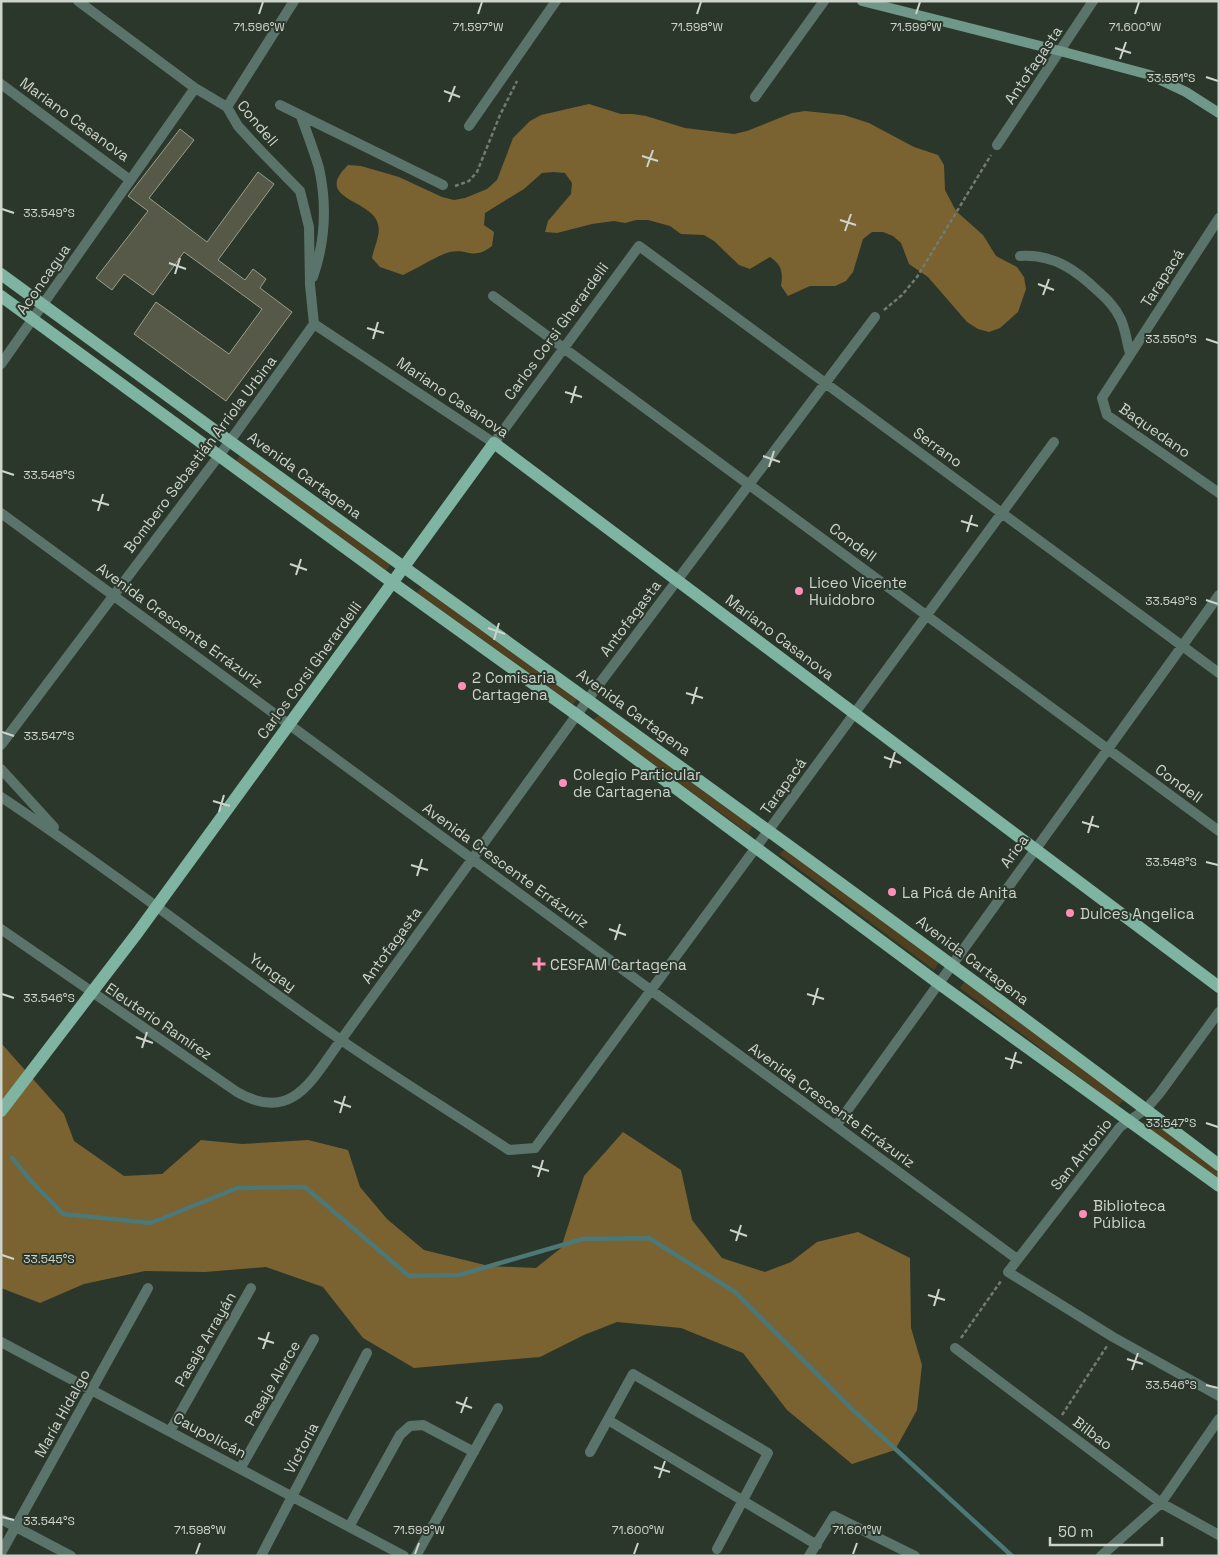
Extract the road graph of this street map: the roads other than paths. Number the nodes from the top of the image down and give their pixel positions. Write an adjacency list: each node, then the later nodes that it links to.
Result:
1 (78, 1): 9 (street, Condell)
2 (294, 1): 12 (street)
3 (556, 1): 15 (street)
4 (824, 1): 10 (street)
5 (862, 1): 7 (street)
6 (1093, 1): 7 (street, Antofagasta)
7 (1060, 51): 13 (street); 16 (street, Antofagasta)
8 (1, 84): 17 (street, Mariano Casanova)
9 (195, 88): 12 (street, Condell); 17 (street, Aconcagua)
10 (755, 97)
11 (280, 104): 14 (street)
12 (226, 107): 23 (street, Condell)
13 (1219, 113)
14 (302, 116): 18 (street); 23 (street)
15 (469, 126)
16 (997, 145)
17 (130, 180): 26 (street, Aconcagua)
18 (443, 185)
19 (1219, 218): 31 (street, Tarapacá)
20 (639, 246): 30 (street, Carlos Corsi Gherardelli); 33 (street, Serrano)
21 (1020, 256): 31 (street)
22 (1, 274): 26 (main road, Avenida Cartagena)
23 (310, 285): 29 (street, Condell)
24 (1, 296): 28 (main road)
25 (493, 296): 30 (street, Condell)
26 (44, 305): 28 (street, Aconcagua); 34 (main road, Avenida Cartagena)
27 (876, 317): 33 (street, Antofagasta)
28 (33, 320): 32 (street, Aconcagua); 37 (main road)
29 (314, 324): 34 (street, Bombero Sebastián Arriola Urbina); 36 (street, Mariano Casanova)
30 (564, 348): 36 (street, Carlos Corsi Gherardelli); 38 (street, Condell)
31 (1130, 353): 39 (street, Baquedano)
32 (1, 364)
33 (825, 383): 38 (street, Antofagasta); 41 (street, Serrano)
34 (230, 441): 37 (street, Bombero Sebastián Arriola Urbina); 42 (main road, Avenida Cartagena)
35 (1054, 442): 41 (street, Tarapacá)
36 (494, 443): 42 (main road, Carlos Corsi Gherardelli); 43 (main road, Mariano Casanova)
37 (219, 455): 44 (main road); 45 (street, Bombero Sebastián Arriola Urbina)
38 (749, 484): 43 (street, Antofagasta); 47 (street, Condell)
39 (1219, 494)
40 (1, 513): 45 (street, Avenida Crescente Errázuriz)
41 (1002, 513): 47 (street, Tarapacá); 48 (street, Serrano)
42 (404, 566): 44 (main road, Carlos Corsi Gherardelli); 50 (main road, Avenida Cartagena)
43 (677, 580): 50 (street, Antofagasta); 51 (main road, Mariano Casanova)
44 (393, 583): 52 (main road); 53 (main road, Carlos Corsi Gherardelli)
45 (113, 595): 53 (street, Avenida Crescente Errázuriz); 54 (street, Bombero Sebastián Arriola Urbina)
46 (1219, 595): 48 (street, Arica)
47 (927, 616): 51 (street, Tarapacá); 55 (street, Condell)
48 (1182, 646): 49 (street, Serrano); 55 (street, Arica)
49 (1219, 673)
50 (588, 700): 52 (street, Antofagasta); 58 (main road, Avenida Cartagena)
51 (855, 713): 58 (street, Tarapacá); 62 (main road, Mariano Casanova)
52 (577, 715): 61 (main road); 63 (street, Antofagasta)
53 (289, 724): 63 (street, Avenida Crescente Errázuriz); 64 (main road, Carlos Corsi Gherardelli)
54 (1, 744)
55 (1107, 749): 59 (street, Condell); 62 (street, Arica)
56 (1, 768): 60 (street)
57 (1, 797): 60 (street, Yungay)
58 (769, 830): 61 (street, Tarapacá); 66 (main road, Avenida Cartagena)
59 (1219, 831)
60 (64, 839): 64 (street, Yungay)
61 (756, 848): 67 (main road); 69 (street, Tarapacá)
62 (1035, 848): 66 (street, Arica); 68 (main road, Mariano Casanova)
63 (472, 858): 69 (street, Avenida Crescente Errázuriz); 72 (street, Antofagasta)
64 (156, 907): 70 (main road, Carlos Corsi Gherardelli); 72 (street, Yungay)
65 (1, 929): 70 (street, Eleuterio Ramírez)
66 (952, 964): 67 (street, Arica); 74 (main road, Avenida Cartagena)
67 (938, 983): 76 (main road); 77 (street, Arica)
68 (1219, 987)
69 (651, 990): 77 (street, Avenida Crescente Errázuriz); 78 (street, Tarapacá)
70 (91, 993): 73 (street, Eleuterio Ramírez); 75 (main road, Carlos Corsi Gherardelli)
71 (1219, 1012): 74 (street, San Antonio)
72 (341, 1040): 73 (street, Antofagasta); 78 (street, Yungay)
73 (307, 1086)
74 (1146, 1109): 76 (street, San Antonio); 79 (main road, Avenida Cartagena)
75 (1, 1112)
76 (1128, 1121): 80 (main road); 81 (street, San Antonio)
77 (836, 1126): 81 (street, Avenida Crescente Errázuriz)
78 (535, 1148)
79 (1219, 1165)
80 (1219, 1186)
81 (1017, 1259): 89 (street, San Antonio)
82 (148, 1288): 88 (street, María Hidalgo)
83 (251, 1288): 93 (street, Pasaje Arrayán)
84 (314, 1339): 96 (street, Pasaje Alerce)
85 (1, 1342): 88 (street, Caupolicán)
86 (955, 1348): 99 (street, Bilbao)
87 (367, 1353): 97 (street, Victoria)
88 (91, 1391): 93 (street, Caupolicán); 101 (street, María Hidalgo)
89 (1219, 1396)
90 (498, 1408): 94 (street)
91 (1219, 1419): 99 (street)
92 (608, 1420): 95 (street); 98 (street); 98 (street)
93 (170, 1431): 96 (street, Caupolicán)
94 (474, 1452): 102 (street); 110 (street)
95 (590, 1452)
96 (240, 1469): 97 (street, Caupolicán)
97 (292, 1497): 102 (street, Caupolicán); 108 (street, Victoria)
98 (743, 1502): 104 (street); 105 (street)
99 (1161, 1503): 103 (street, Bilbao); 113 (street)
100 (1, 1519): 101 (street)
101 (16, 1526): 106 (street, María Hidalgo); 107 (street)
102 (349, 1527): 109 (street, Caupolicán)
103 (1219, 1534)
104 (817, 1545): 111 (street); 112 (street)
105 (717, 1549)
106 (1, 1553)
107 (71, 1556)
108 (261, 1556)
109 (404, 1556)
110 (416, 1556)
111 (810, 1556)
112 (915, 1556)
113 (1101, 1556)

